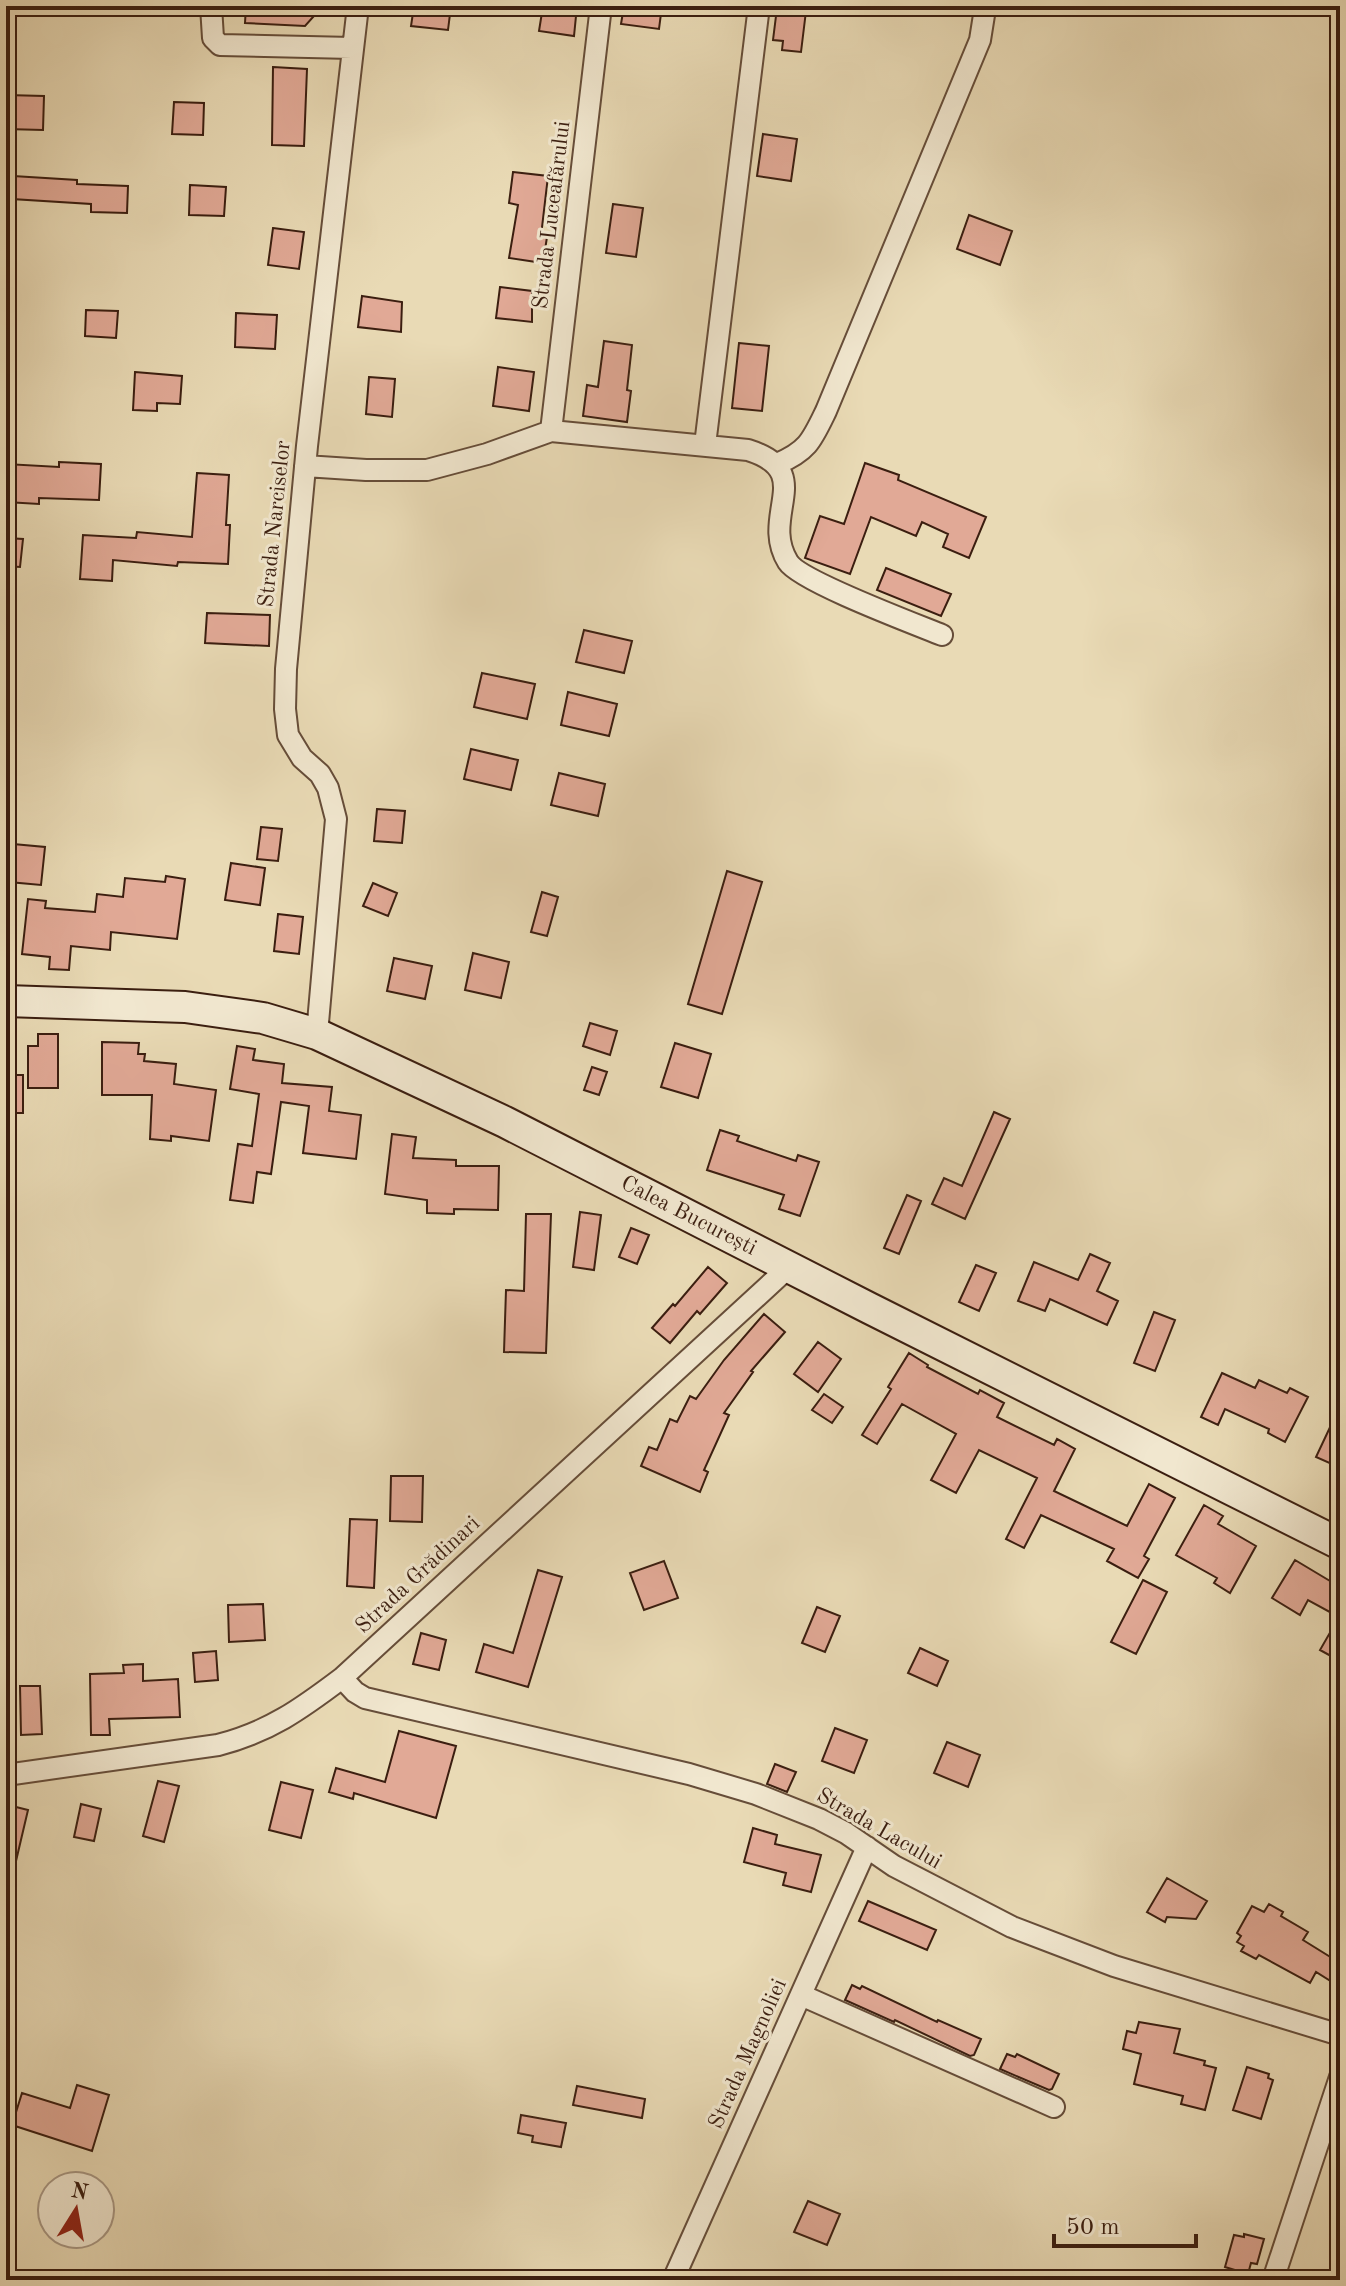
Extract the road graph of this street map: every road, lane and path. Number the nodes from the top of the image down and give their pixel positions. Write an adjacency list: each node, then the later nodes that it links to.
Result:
1 (211, 6): 6 (street)
2 (358, 6): 6 (street, Strada Narciselor)
3 (601, 6): 7 (street, Strada Luceafărului)
4 (759, 6): 8 (street)
5 (983, 6): 9 (street)
6 (352, 48): 10 (street, Strada Narciselor)
7 (551, 431): 8 (street); 10 (street)
8 (705, 445): 9 (street)
9 (777, 464): 11 (street)
10 (305, 466): 13 (street, Strada Narciselor)
11 (942, 635)
12 (6, 1001): 13 (main road, Calea București)
13 (317, 1034): 14 (main road, Calea București)
14 (789, 1267): 15 (main road, Calea București); 16 (street, Strada Grădinari)
15 (1340, 1544)
16 (342, 1678): 17 (street, Strada Grădinari); 18 (street, Strada Lacului)
17 (6, 1775)
18 (867, 1847): 19 (street, Strada Magnoliei); 20 (street, Strada Lacului)
19 (801, 1995): 22 (street); 23 (street, Strada Magnoliei)
20 (1340, 2035)
21 (1340, 2077): 24 (street)
22 (1054, 2107)
23 (673, 2280)
24 (1273, 2280)

